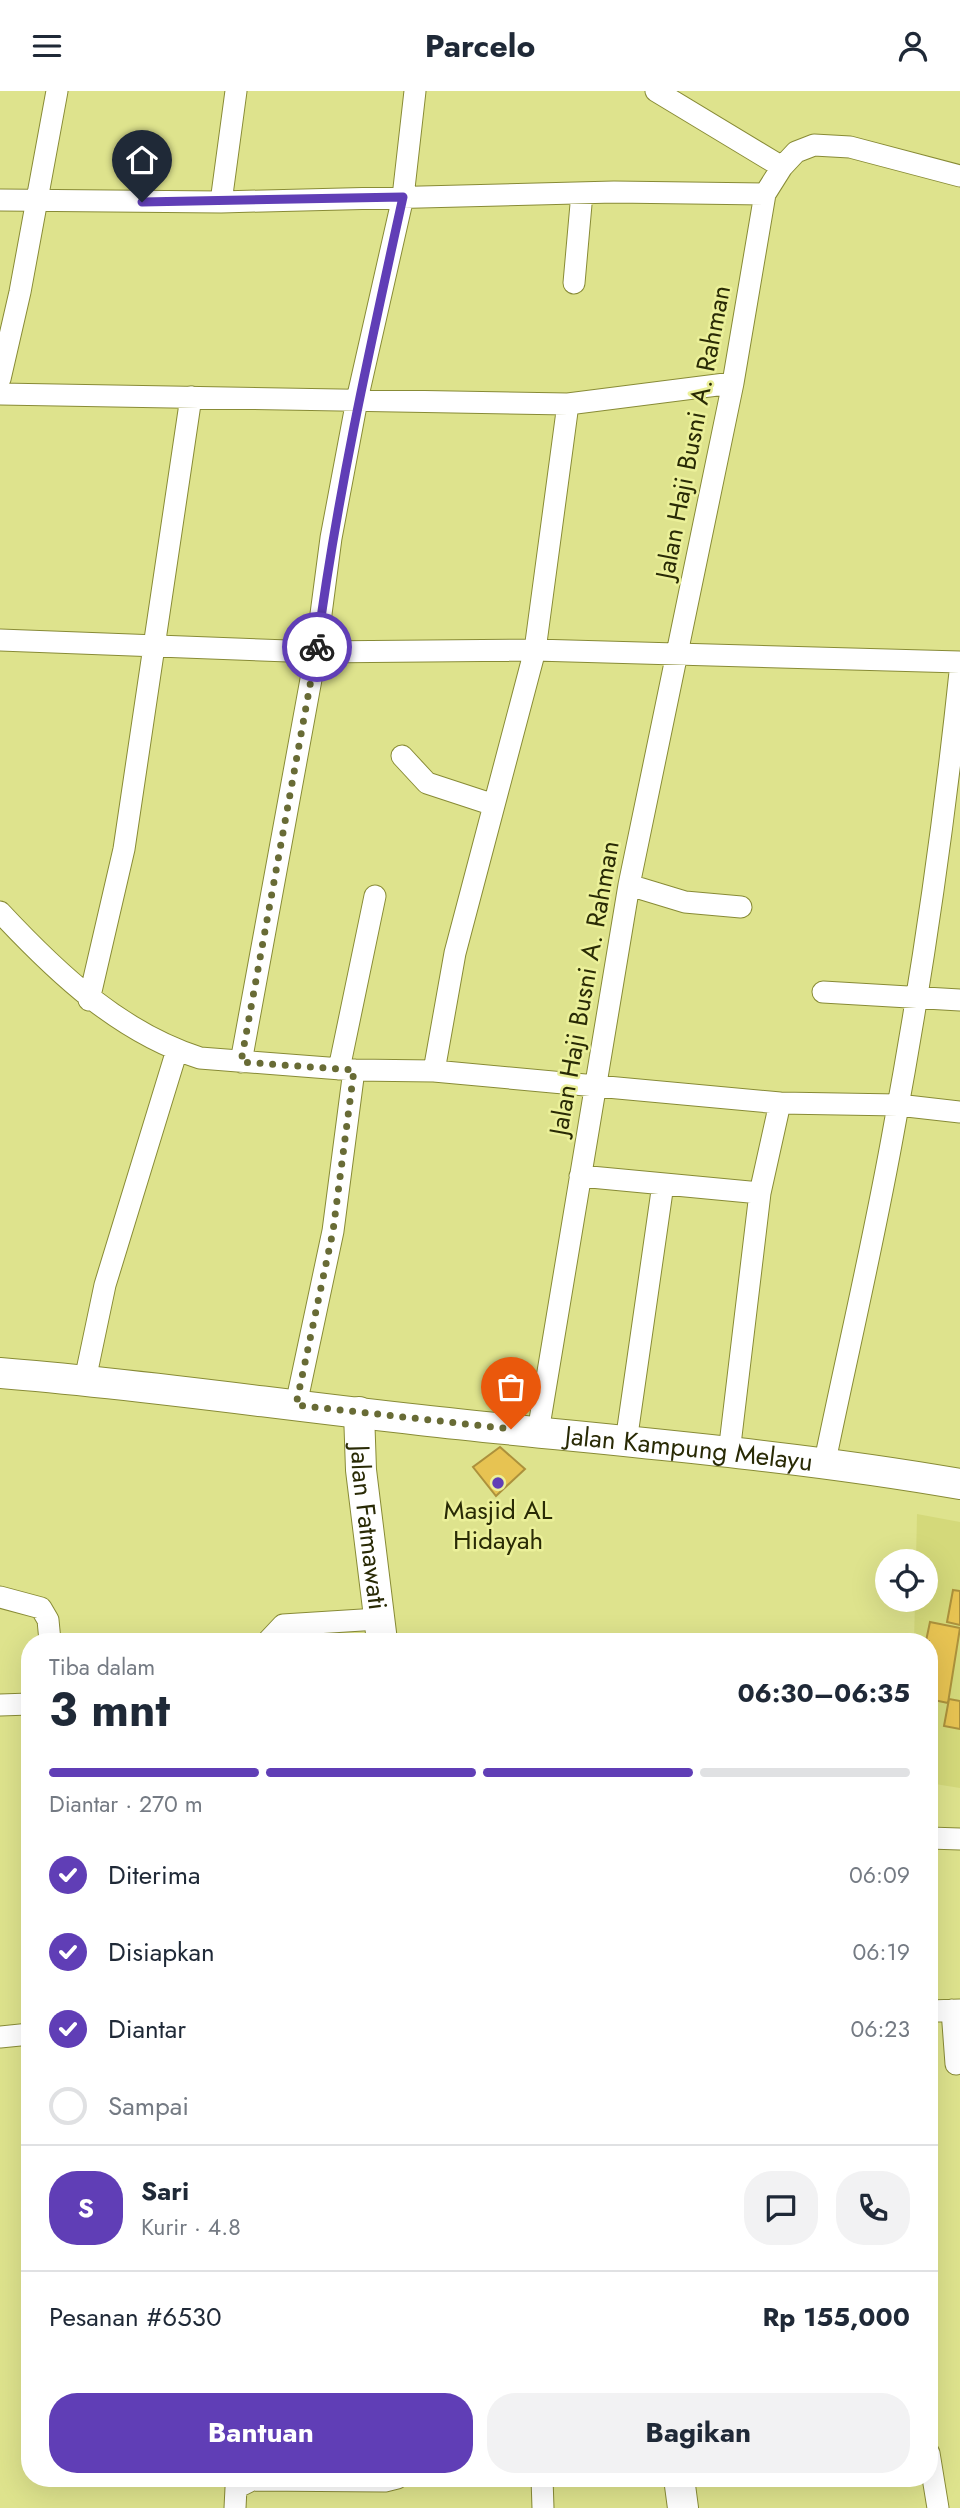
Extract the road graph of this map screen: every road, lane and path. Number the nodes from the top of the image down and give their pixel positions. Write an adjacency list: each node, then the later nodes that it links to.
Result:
1 (57, 91): 11 (street)
2 (236, 91): 12 (street)
3 (415, 91): 9 (street)
4 (656, 91): 5 (street)
5 (782, 167): 6 (street); 8 (street)
6 (960, 176)
7 (582, 193): 8 (street); 9 (street); 13 (street)
8 (765, 194): 15 (street, Jalan Haji Busni A. Rahman)
9 (403, 197): 12 (street); 18 (street)
10 (0, 200): 11 (street)
11 (37, 201): 12 (street); 14 (street)
12 (221, 202)
13 (575, 283)
14 (0, 379)
15 (733, 383): 19 (street); 24 (street, Jalan Haji Busni A. Rahman)
16 (0, 394): 17 (street)
17 (191, 397): 18 (street); 21 (street)
18 (357, 400): 19 (street); 23 (street)
19 (568, 404): 22 (street)
20 (0, 640): 21 (street)
21 (156, 646): 23 (street); 36 (street)
22 (535, 650): 23 (street); 24 (street); 29 (street)
23 (316, 652): 39 (street)
24 (679, 654): 25 (street); 30 (street, Jalan Haji Busni A. Rahman)
25 (960, 662)
26 (960, 672): 28 (street)
27 (401, 756): 29 (street)
28 (954, 780): 35 (street)
29 (494, 805): 41 (street)
30 (629, 884): 32 (street); 42 (street, Jalan Haji Busni A. Rahman)
31 (375, 895): 40 (street)
32 (741, 908)
33 (0, 912): 36 (street)
34 (823, 992): 35 (street)
35 (917, 999): 37 (street); 44 (street)
36 (89, 1000): 38 (street)
37 (960, 1000)
38 (177, 1051): 39 (street); 50 (street)
39 (241, 1062): 40 (street)
40 (347, 1069): 41 (street); 51 (street)
41 (434, 1071): 42 (street)
42 (594, 1088): 43 (street); 46 (street, Jalan Haji Busni A. Rahman)
43 (780, 1104): 44 (street); 48 (street)
44 (898, 1105): 45 (street); 56 (street)
45 (960, 1112)
46 (580, 1176): 47 (street); 53 (street, Jalan Haji Busni A. Rahman)
47 (663, 1184): 48 (street); 54 (street)
48 (760, 1193): 55 (street)
49 (0, 1373): 50 (main road, Jalan Kampung Melayu)
50 (85, 1380): 51 (main road, Jalan Kampung Melayu)
51 (296, 1405): 52 (main road, Jalan Kampung Melayu)
52 (359, 1412): 53 (main road, Jalan Kampung Melayu); 59 (main road, Jalan Fatmawati)
53 (538, 1432): 54 (main road, Jalan Kampung Melayu)
54 (626, 1442): 55 (main road, Jalan Kampung Melayu)
55 (729, 1453): 56 (main road, Jalan Kampung Melayu)
56 (824, 1466): 57 (main road, Jalan Kampung Melayu)
57 (960, 1484)
58 (0, 1597): 60 (street)
59 (380, 1630): 61 (street)
60 (49, 1633)
61 (276, 1633)
62 (0, 1705): 63 (street)
63 (21, 1705)
64 (938, 1838): 65 (street)
65 (960, 1839)
66 (956, 2010): 67 (street); 70 (street)
67 (938, 2011)
68 (21, 2035): 69 (street)
69 (0, 2036)
70 (956, 2064)
71 (238, 2487): 75 (street)
72 (542, 2487): 76 (street)
73 (680, 2487): 77 (main road)
74 (935, 2487): 78 (street)
75 (235, 2508)
76 (543, 2508)
77 (684, 2508)
78 (938, 2508)

